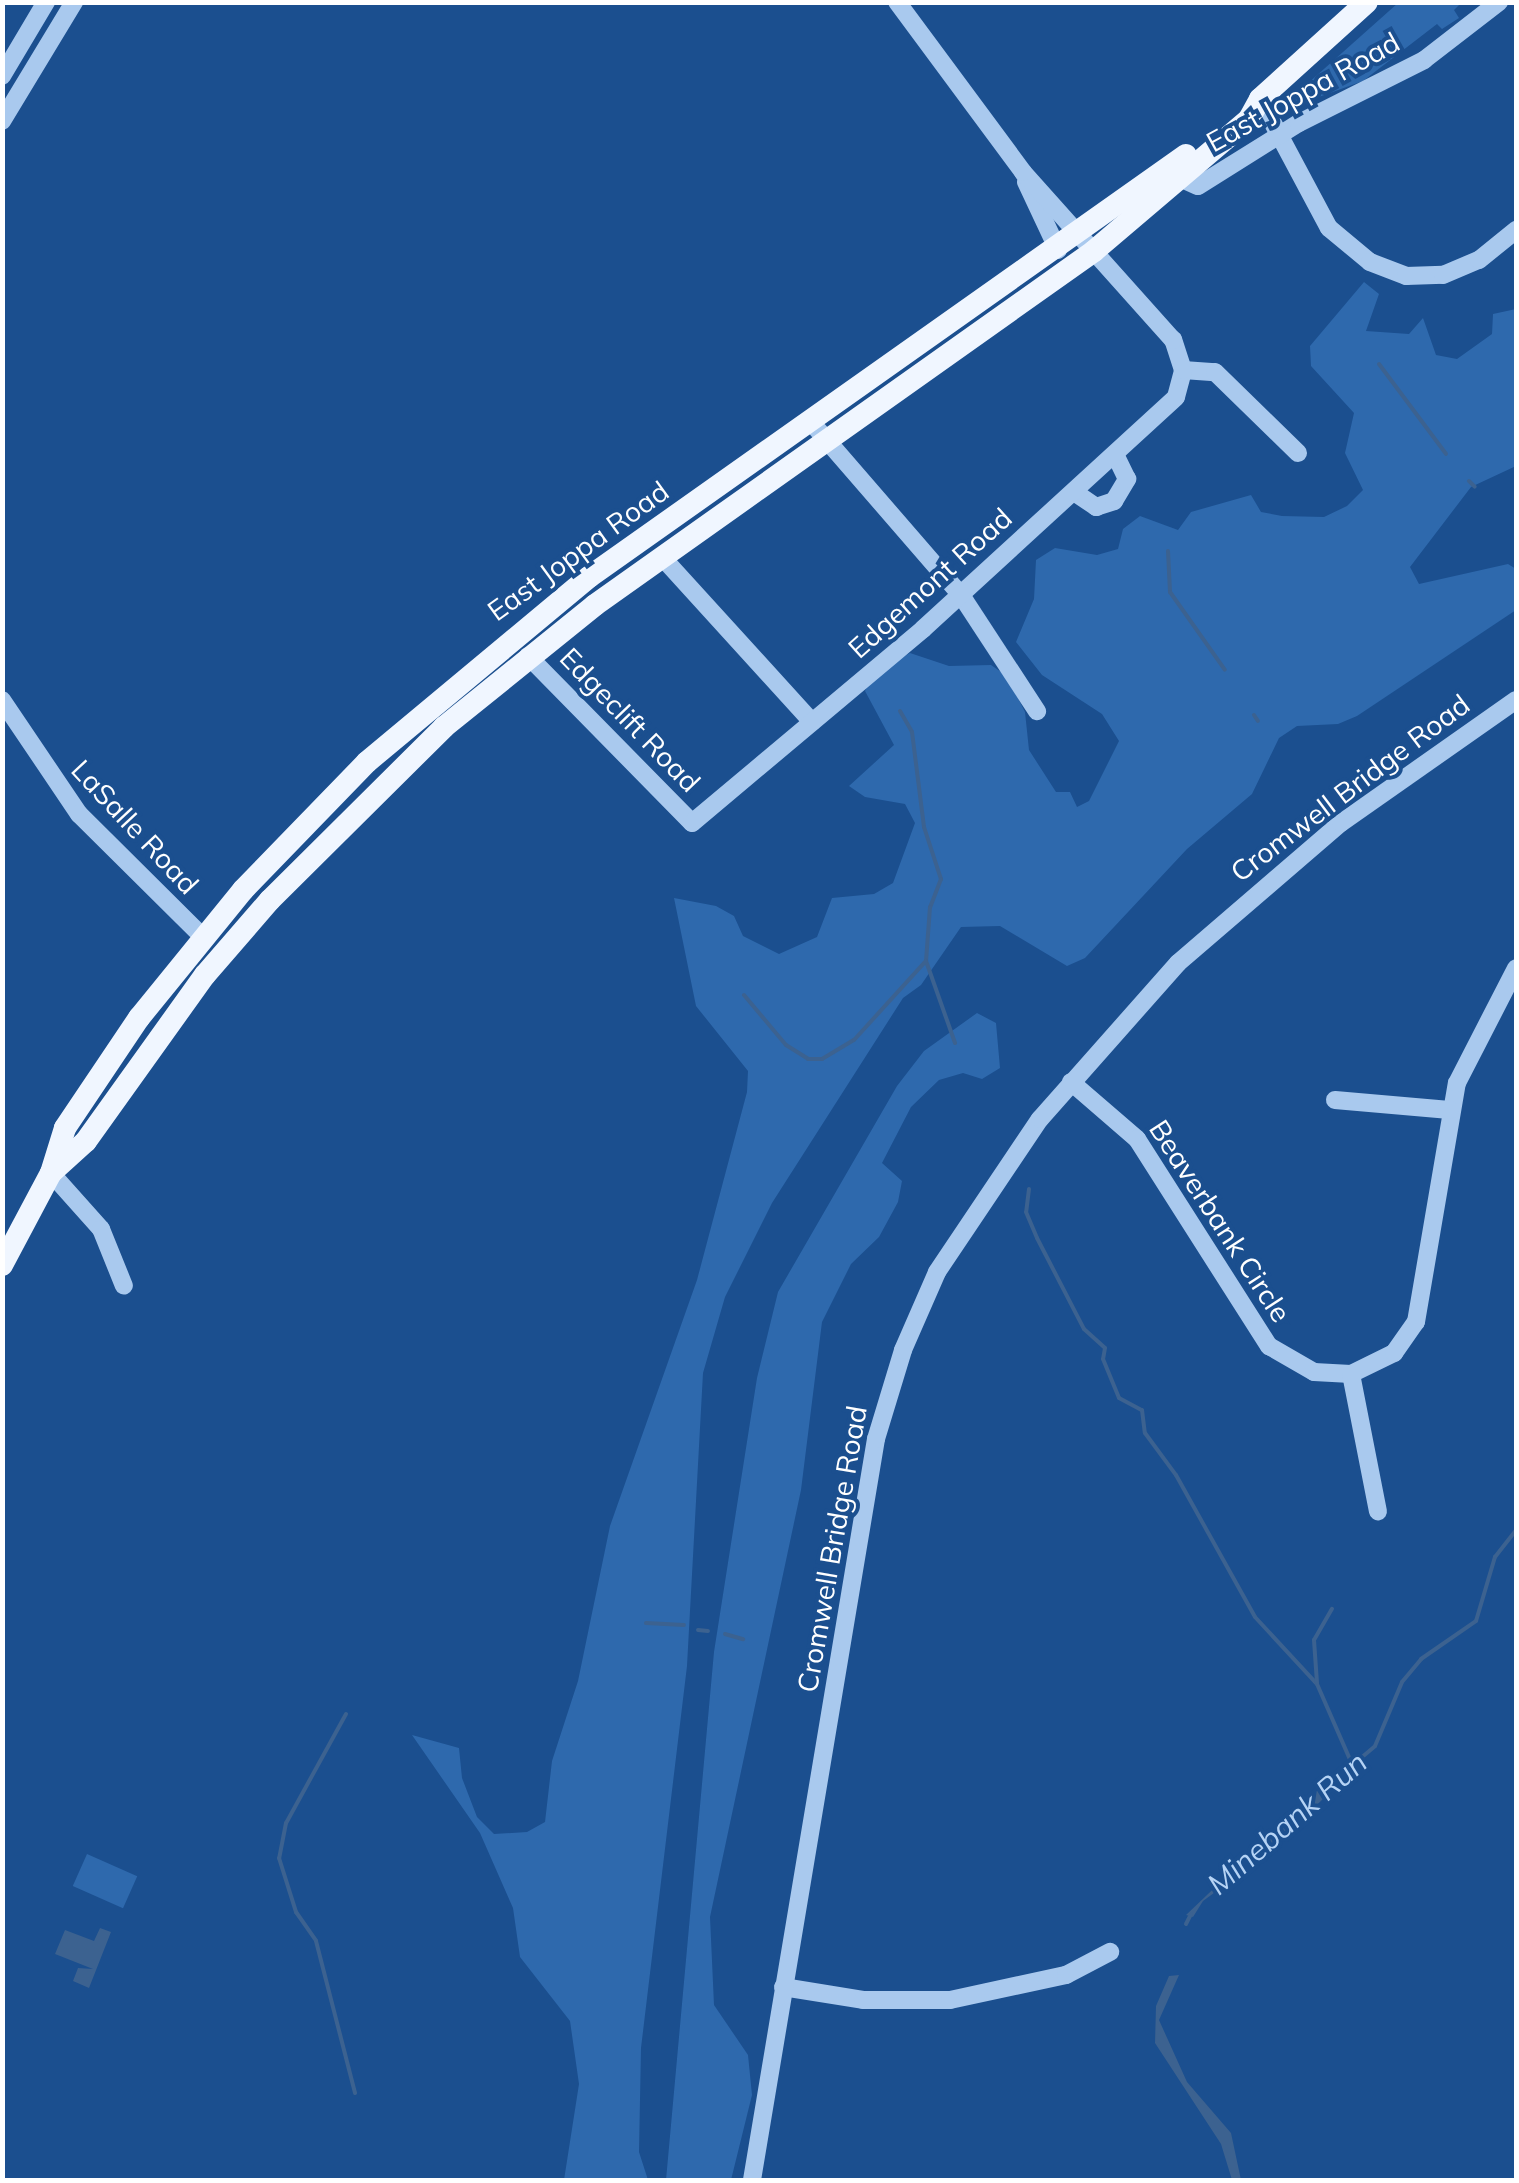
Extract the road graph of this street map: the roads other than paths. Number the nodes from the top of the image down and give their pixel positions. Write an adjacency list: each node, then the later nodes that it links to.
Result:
1 (46, 2): 6 (street)
2 (74, 2): 8 (street)
3 (897, 2): 10 (street)
4 (1366, 2): 7 (main road, East Joppa Road)
5 (1499, 2): 9 (street, East Joppa Road)
6 (2, 76)
7 (1260, 99): 9 (street); 11 (main road, East Joppa Road); 13 (main road, East Joppa Road)
8 (2, 121)
9 (1283, 132): 11 (street, East Joppa Road); 12 (street)
10 (1022, 172): 13 (street); 14 (street)
11 (1182, 179): 13 (main road, East Joppa Road)
12 (1516, 230)
13 (1087, 242): 14 (main road, East Joppa Road); 15 (street); 17 (main road, East Joppa Road)
14 (1058, 250): 16 (main road, East Joppa Road)
15 (1183, 370): 18 (street); 19 (street, Edgemont Road)
16 (811, 422): 17 (street); 26 (main road, East Joppa Road)
17 (825, 442): 21 (main road, East Joppa Road); 22 (street)
18 (1298, 453)
19 (1116, 456): 20 (street, Edgemont Road); 20 (street)
20 (1074, 492): 22 (street, Edgemont Road)
21 (662, 557): 23 (main road, East Joppa Road); 28 (street)
22 (961, 595): 27 (street); 28 (street, Edgemont Road)
23 (528, 656): 29 (main road, East Joppa Road); 30 (street, Edgeclift Road)
24 (2, 700): 31 (street, LaSalle Road)
25 (1516, 700): 34 (street, Cromwell Bridge Road)
26 (427, 707): 29 (main road); 31 (main road, East Joppa Road)
27 (1037, 711)
28 (812, 722): 30 (street, Edgemont Road)
29 (444, 727): 32 (main road, East Joppa Road)
30 (692, 823)
31 (202, 936): 32 (main road); 37 (main road, East Joppa Road)
32 (221, 956): 37 (main road, East Joppa Road)
33 (1516, 968): 36 (street)
34 (1071, 1082): 41 (street, Beaverbank Circle); 44 (street, Cromwell Bridge Road)
35 (1336, 1100): 36 (street)
36 (1450, 1110): 41 (street)
37 (51, 1173): 38 (main road, East Joppa Road); 40 (street)
38 (9, 1235): 39 (main road, East Joppa Road)
39 (2, 1264)
40 (124, 1286)
41 (1351, 1374): 42 (street)
42 (1378, 1512)
43 (1110, 1952): 44 (street)
44 (784, 1988): 45 (street, Cromwell Bridge Road)
45 (752, 2180)

